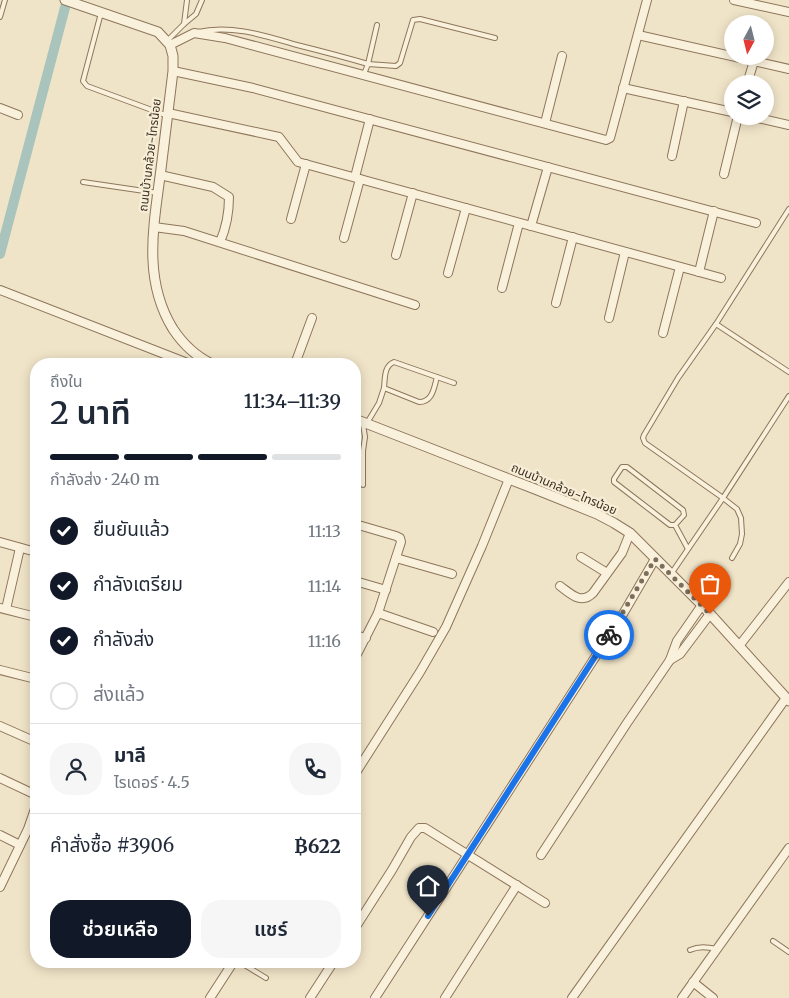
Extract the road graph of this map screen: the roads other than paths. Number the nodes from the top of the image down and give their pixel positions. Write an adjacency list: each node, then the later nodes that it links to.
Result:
1 (5, 0): 9 (lane)
2 (187, 0): 10 (lane)
3 (202, 0): 10 (lane)
4 (647, 0): 13 (street)
5 (734, 0): 8 (street)
6 (69, 2): 7 (street)
7 (101, 12): 15 (street); 27 (lane)
8 (789, 12)
9 (0, 17)
10 (184, 24): 15 (lane)
11 (376, 25): 18 (lane)
12 (194, 33): 15 (street); 18 (lane); 22 (street)
13 (638, 35): 16 (street); 23 (street)
14 (495, 38): 18 (lane)
15 (169, 43): 21 (street, ถนนบ้านกล้วย-ไทรน้อย)
16 (724, 54)
17 (562, 56): 31 (street)
18 (368, 64): 22 (lane)
19 (772, 65): 20 (street)
20 (789, 69)
21 (173, 71): 27 (street, ถนนบ้านกล้วย-ไทรน้อย); 29 (street)
22 (364, 74): 31 (street)
23 (623, 88): 24 (street); 31 (street)
24 (684, 102): 26 (street); 34 (street)
25 (0, 108): 28 (street)
26 (724, 110)
27 (168, 114): 35 (street); 38 (street, ถนนบ้านกล้วย-ไทรน้อย)
28 (18, 115)
29 (370, 119): 36 (street); 39 (street)
30 (774, 122): 33 (street)
31 (545, 123)
32 (736, 125): 37 (street)
33 (789, 125)
34 (672, 156)
35 (306, 164): 39 (street); 46 (street)
36 (548, 167): 45 (street); 49 (street)
37 (724, 174)
38 (160, 175): 41 (street, ถนนบ้านกล้วย-ไทรน้อย); 53 (street)
39 (357, 178): 42 (street); 52 (street)
40 (83, 182): 41 (lane)
41 (158, 193): 50 (street, ถนนบ้านกล้วย-ไทรน้อย)
42 (413, 194): 43 (street); 55 (street)
43 (466, 208): 47 (street); 58 (street)
44 (789, 210): 66 (lane)
45 (714, 212): 48 (street); 57 (street)
46 (291, 219)
47 (519, 223): 49 (street); 60 (street)
48 (756, 223)
49 (531, 226): 51 (street)
50 (154, 227): 53 (street); 69 (street, ถนนบ้านกล้วย-ไทรน้อย)
51 (573, 237): 54 (street); 62 (street)
52 (344, 238)
53 (220, 242): 63 (street)
54 (626, 252): 56 (street); 65 (street)
55 (396, 256)
56 (680, 266): 57 (street); 67 (street)
57 (698, 272): 59 (street)
58 (448, 273)
59 (721, 278)
60 (502, 288)
61 (4, 292): 68 (street)
62 (556, 303)
63 (415, 305)
64 (312, 318): 70 (street)
65 (609, 318)
66 (716, 324): 71 (lane); 81 (lane)
67 (662, 333)
68 (175, 358)
69 (201, 358)
70 (297, 358)
71 (789, 372)
72 (437, 377): 73 (lane); 74 (lane); 74 (lane)
73 (454, 383)
74 (384, 388): 76 (lane)
75 (789, 396): 81 (lane)
76 (361, 418)
77 (361, 421): 79 (street, ถนนบ้านกล้วย-ไทรน้อย)
78 (361, 426): 80 (lane)
79 (509, 479): 84 (street, ถนนบ้านกล้วย-ไทรน้อย); 116 (street)
80 (363, 485)
81 (724, 498): 87 (lane); 91 (lane)
82 (361, 526): 90 (street)
83 (675, 526): 83 (lane); 87 (lane)
84 (630, 534): 92 (street, ถนนบ้านกล้วย-ไทรน้อย); 93 (street)
85 (0, 542): 86 (street)
86 (20, 548): 88 (street); 101 (street)
87 (688, 549): 95 (lane)
88 (30, 550)
89 (581, 557): 93 (street)
90 (396, 558): 94 (street); 99 (street)
91 (732, 558)
92 (655, 559): 95 (street, ถนนบ้านกล้วย-ไทรน้อย); 123 (street)
93 (607, 573): 98 (street)
94 (452, 574)
95 (671, 574): 100 (street, ถนนบ้านกล้วย-ไทรน้อย)
96 (789, 582): 108 (street)
97 (361, 583): 99 (street)
98 (560, 586)
99 (386, 590): 102 (street)
100 (702, 605): 103 (street, ถนนบ้านกล้วย-ไทรน้อย); 110 (street)
101 (3, 609): 104 (street)
102 (378, 613): 105 (street); 107 (street)
103 (710, 614): 108 (street, ถนนบ้านกล้วย-ไทรน้อย); 110 (street)
104 (30, 616)
105 (433, 632)
106 (361, 637): 107 (street)
107 (366, 638): 109 (street)
108 (738, 646): 113 (street, ถนนบ้านกล้วย-ไทรน้อย)
109 (361, 647)
110 (670, 660): 124 (street)
111 (0, 670): 112 (street)
112 (30, 678)
113 (787, 699): 142 (street)
114 (0, 726): 115 (street)
115 (30, 739)
116 (361, 765)
117 (0, 778): 118 (street)
118 (30, 792)
119 (30, 821): 121 (street)
120 (0, 835): 121 (street)
121 (20, 845): 126 (street)
122 (789, 848): 130 (street)
123 (467, 854): 125 (street); 128 (street); 140 (street)
124 (541, 855)
125 (517, 885): 127 (street); 141 (street)
126 (0, 887)
127 (545, 903)
128 (361, 919)
129 (773, 941): 132 (lane)
130 (717, 949): 131 (lane); 137 (street)
131 (690, 950)
132 (789, 952)
133 (229, 968): 138 (street)
134 (250, 968): 136 (lane)
135 (329, 968): 139 (street)
136 (266, 978)
137 (694, 982): 143 (street); 144 (street)
138 (210, 998)
139 (310, 998)
140 (375, 998)
141 (445, 998)
142 (572, 998)
143 (682, 998)
144 (714, 998)

